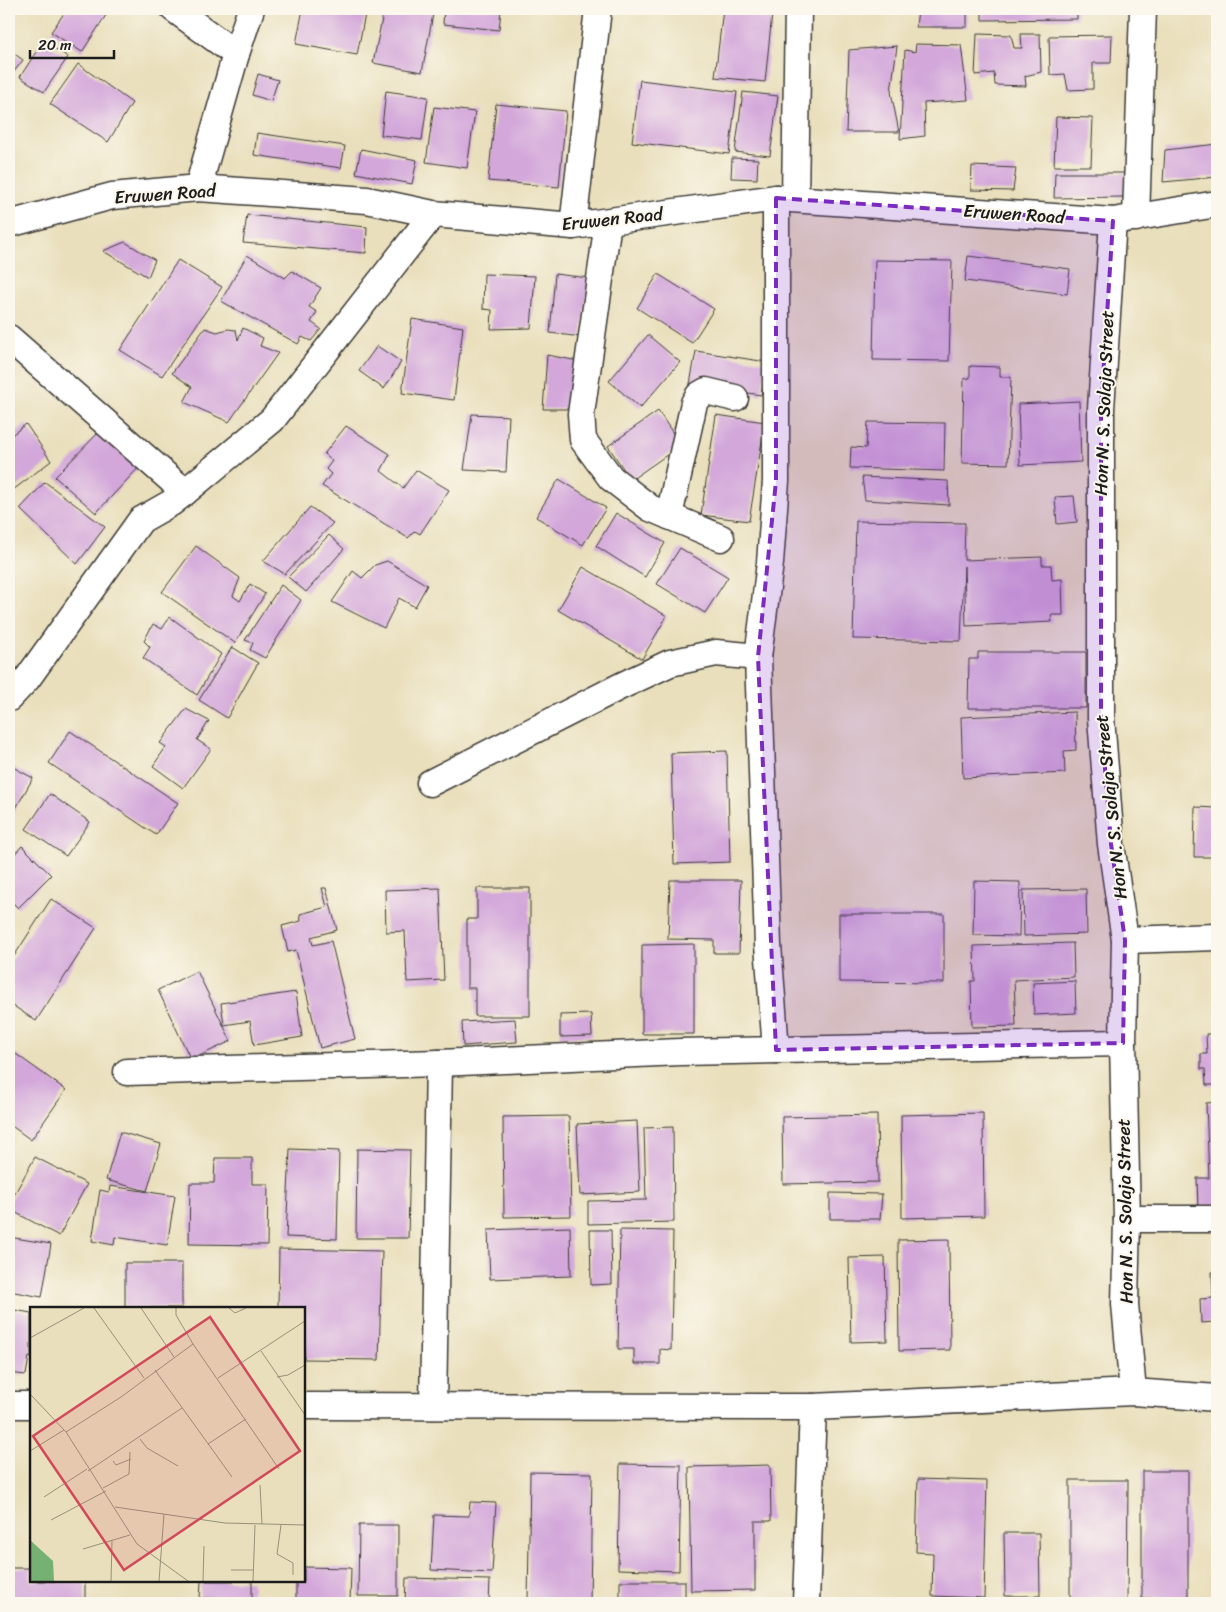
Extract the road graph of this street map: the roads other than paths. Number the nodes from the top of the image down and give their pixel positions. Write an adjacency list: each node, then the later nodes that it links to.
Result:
1 (174, 9): 6 (street)
2 (251, 9): 6 (street)
3 (598, 9): 14 (street)
4 (798, 9): 8 (street)
5 (1143, 9): 11 (street, Hon N. S. Solaja Street)
6 (236, 54): 7 (street)
7 (198, 188): 10 (street, Eruwen Road); 13 (street, Eruwen Road)
8 (785, 198): 11 (street, Eruwen Road); 12 (street, Eruwen Road); 20 (street)
9 (1217, 204): 11 (street, Eruwen Road)
10 (433, 214): 14 (street, Eruwen Road); 17 (street)
11 (1124, 219): 24 (street, Hon N. S. Solaja Street)
12 (608, 222): 14 (street, Eruwen Road); 18 (street)
13 (9, 224)
14 (573, 226)
15 (9, 338): 17 (street)
16 (735, 398): 18 (street)
17 (185, 492): 21 (street)
18 (669, 516): 19 (street)
19 (721, 538)
20 (758, 657): 22 (street); 26 (street)
21 (9, 698)
22 (430, 783)
23 (1217, 937): 24 (street)
24 (1125, 940): 25 (street, Hon N. S. Solaja Street)
25 (1123, 1043): 26 (street); 29 (street, Hon N. S. Solaja Street)
26 (776, 1050): 27 (street)
27 (439, 1063): 28 (street); 36 (street)
28 (127, 1072)
29 (1127, 1219): 30 (street); 31 (street, Hon N. S. Solaja Street)
30 (1217, 1219)
31 (1133, 1392): 32 (street); 37 (street)
32 (1217, 1398)
33 (9, 1405): 34 (street)
34 (30, 1405)
35 (305, 1406): 36 (street)
36 (434, 1406): 37 (street)
37 (813, 1407): 38 (street)
38 (806, 1603)

